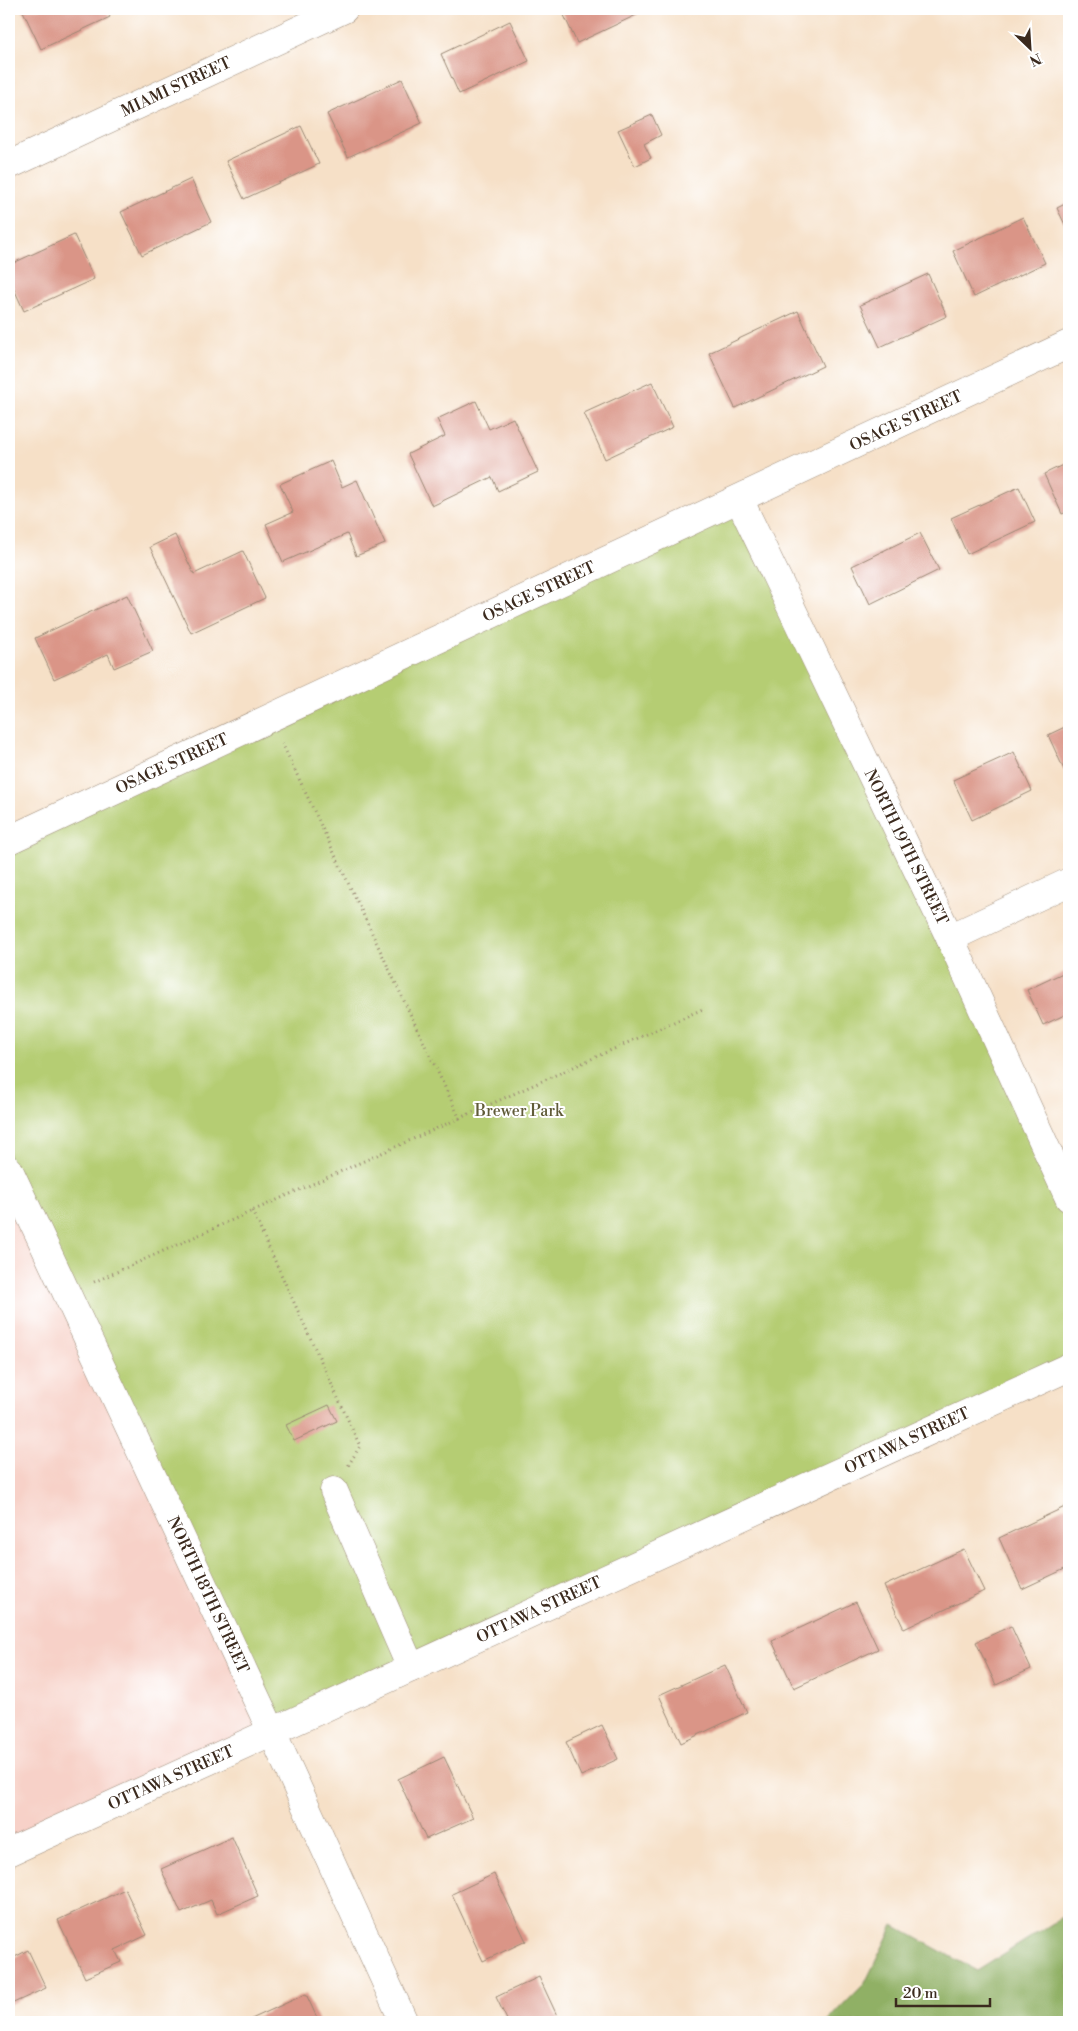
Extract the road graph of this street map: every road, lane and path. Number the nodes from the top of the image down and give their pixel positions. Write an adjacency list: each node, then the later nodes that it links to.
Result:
1 (344, 9): 2 (street, MIAMI STREET)
2 (9, 165)
3 (1069, 344): 4 (street, OSAGE STREET)
4 (739, 498): 5 (street, OSAGE STREET); 8 (street, NORTH 19TH STREET)
5 (270, 718): 6 (street, OSAGE STREET); 10 (path)
6 (9, 840)
7 (1069, 882): 8 (street)
8 (950, 938): 12 (street, NORTH 19TH STREET)
9 (705, 1008): 10 (path)
10 (460, 1118): 13 (path)
11 (9, 1170): 14 (street, NORTH 18TH STREET)
12 (1069, 1198)
13 (252, 1211): 14 (path); 16 (path)
14 (66, 1295): 18 (street, NORTH 18TH STREET)
15 (1069, 1367): 17 (street, OTTAWA STREET)
16 (334, 1491): 17 (street)
17 (411, 1668): 18 (street, OTTAWA STREET)
18 (272, 1732): 19 (street, OTTAWA STREET); 20 (street, NORTH 18TH STREET)
19 (9, 1852)
20 (404, 2022)

